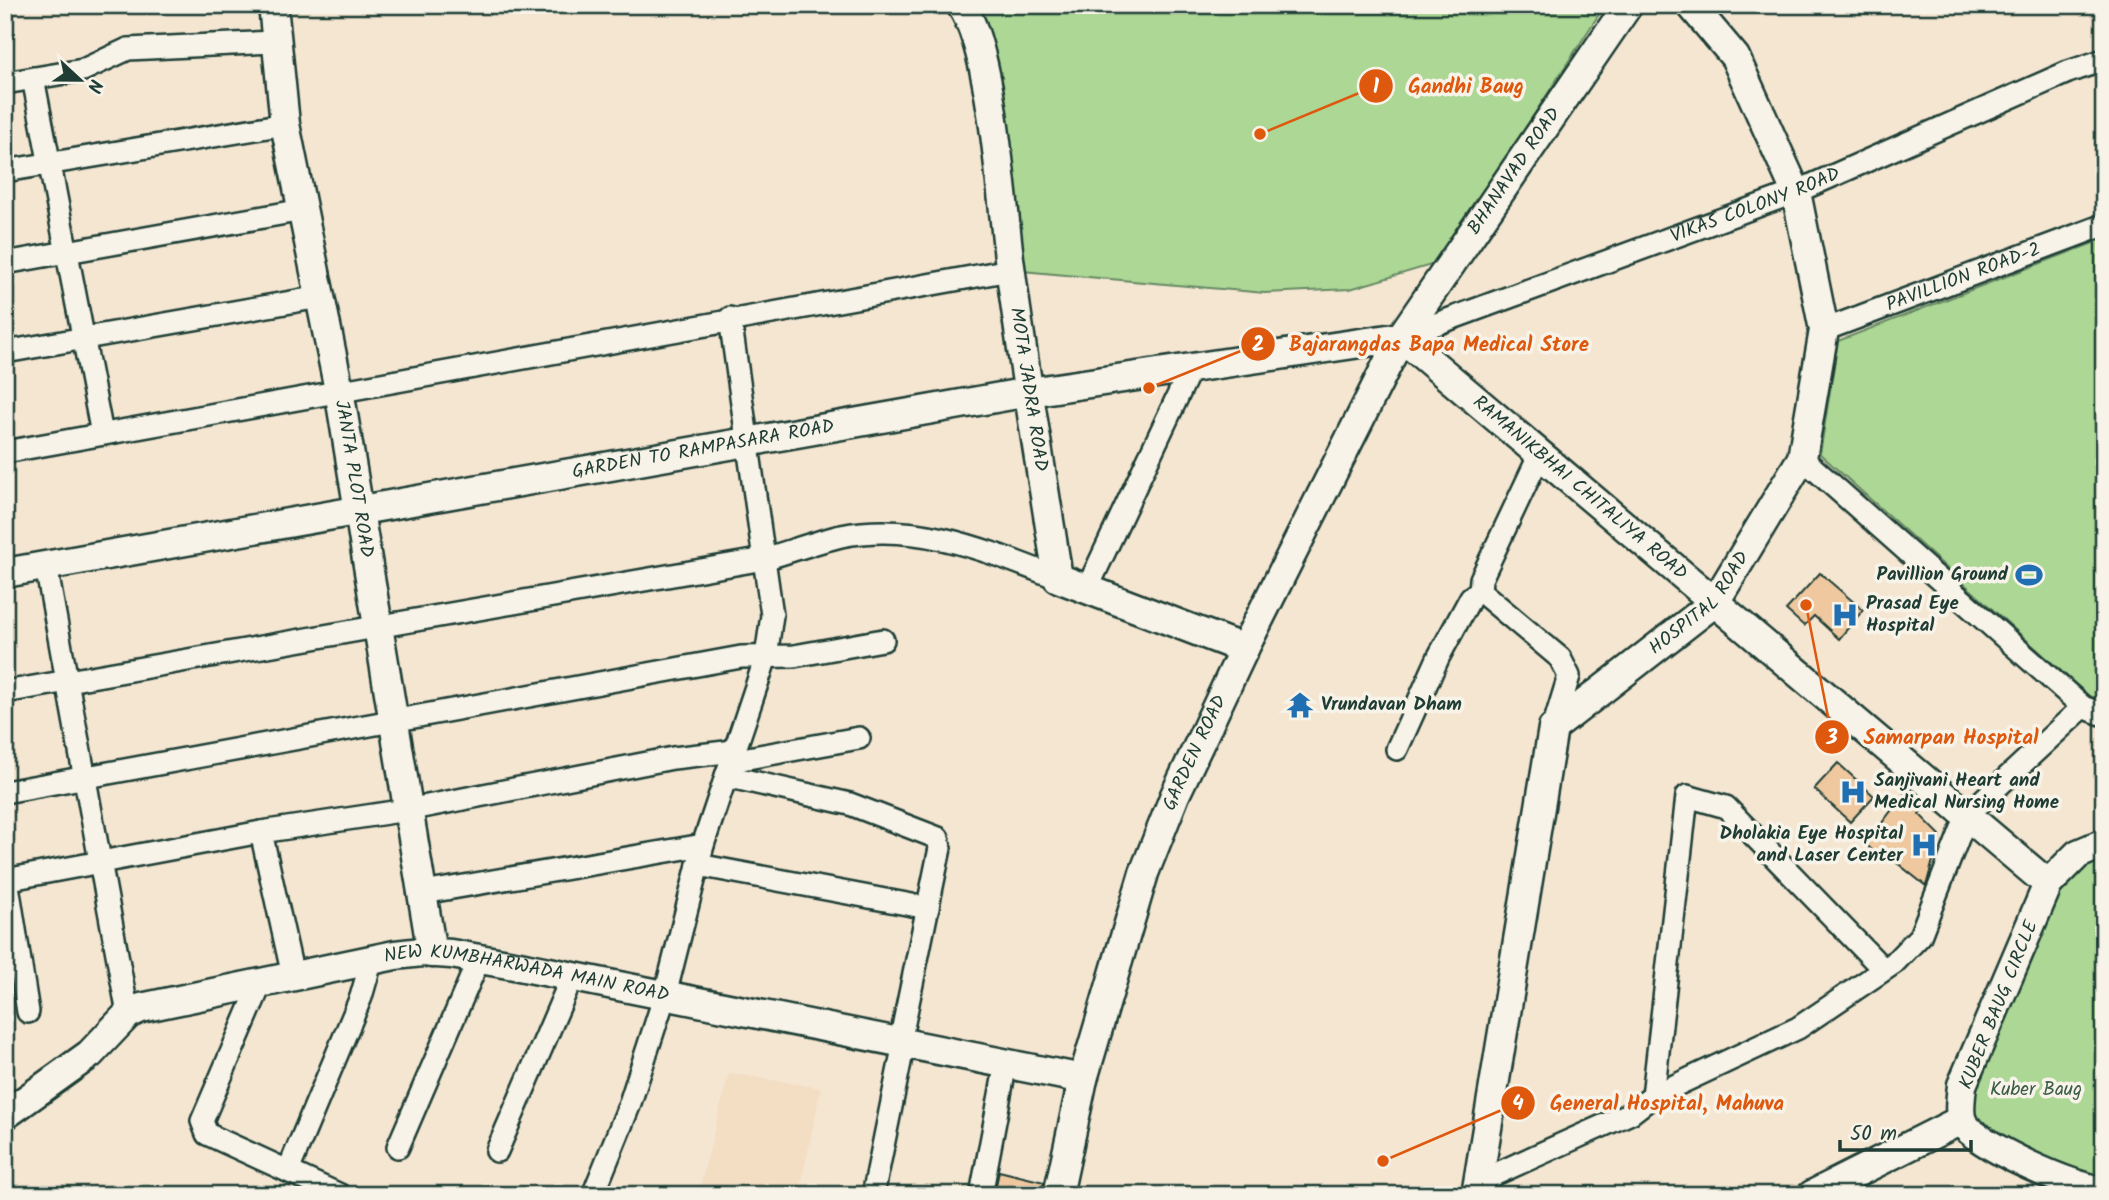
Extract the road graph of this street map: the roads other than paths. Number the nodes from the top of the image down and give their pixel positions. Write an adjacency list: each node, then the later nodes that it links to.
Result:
1 (272, 5): 5 (main road, JANTA PLOT ROAD)
2 (961, 5): 17 (main road, MOTA JADRA ROAD)
3 (1628, 5): 21 (main road, BHANAVAD ROAD)
4 (1691, 5): 12 (main road, HOSPITAL ROAD)
5 (274, 42): 7 (street); 9 (main road, JANTA PLOT ROAD)
6 (2104, 60): 12 (street, VIKAS COLONY ROAD)
7 (33, 78): 8 (street); 10 (street)
8 (5, 83)
9 (285, 124): 10 (street); 13 (main road, JANTA PLOT ROAD)
10 (50, 163): 11 (street); 15 (street)
11 (5, 171)
12 (1796, 192): 20 (main road, HOSPITAL ROAD); 21 (street, VIKAS COLONY ROAD)
13 (303, 209): 15 (street); 18 (main road, JANTA PLOT ROAD)
14 (2104, 225): 20 (street, PAVILLION ROAD-2)
15 (66, 251): 16 (street); 22 (street)
16 (5, 263)
17 (1010, 270): 19 (street); 26 (main road, MOTA JADRA ROAD)
18 (320, 297): 22 (street); 25 (main road, JANTA PLOT ROAD)
19 (730, 318): 25 (street); 28 (street)
20 (1824, 330): 31 (main road, HOSPITAL ROAD)
21 (1401, 337): 24 (main road, GARDEN TO RAMPASARA ROAD); 30 (main road, RAMANIKBHAI CHITALIYA ROAD); 42 (main road, GARDEN ROAD)
22 (82, 338): 23 (street); 27 (street)
23 (5, 352)
24 (1191, 368): 26 (main road, GARDEN TO RAMPASARA ROAD); 37 (street)
25 (339, 390): 27 (street); 32 (main road, JANTA PLOT ROAD)
26 (1029, 392): 28 (main road, GARDEN TO RAMPASARA ROAD); 36 (main road, MOTA JADRA ROAD)
27 (102, 434): 29 (street)
28 (747, 441): 32 (main road, GARDEN TO RAMPASARA ROAD); 33 (street)
29 (5, 452)
30 (1540, 454): 38 (street); 39 (main road, RAMANIKBHAI CHITALIYA ROAD)
31 (1801, 458): 39 (main road, HOSPITAL ROAD); 46 (street)
32 (360, 513): 34 (main road, GARDEN TO RAMPASARA ROAD); 40 (main road, JANTA PLOT ROAD)
33 (764, 559): 36 (street); 40 (street); 43 (street)
34 (46, 566): 35 (main road, GARDEN TO RAMPASARA ROAD); 44 (street)
35 (5, 573)
36 (1058, 578): 37 (main road)
37 (1087, 589): 42 (main road)
38 (1480, 591): 49 (street); 51 (street)
39 (1715, 602): 49 (main road, HOSPITAL ROAD); 56 (main road, RAMANIKBHAI CHITALIYA ROAD)
40 (378, 624): 44 (street); 48 (main road, JANTA PLOT ROAD)
41 (883, 640): 43 (street)
42 (1244, 649): 77 (main road, GARDEN ROAD)
43 (766, 657): 48 (street); 52 (street)
44 (68, 680): 45 (street); 53 (street)
45 (5, 692)
46 (2083, 708): 47 (street); 56 (street)
47 (2104, 715)
48 (394, 719): 53 (street); 55 (main road, JANTA PLOT ROAD)
49 (1553, 728): 85 (main road)
50 (859, 738): 52 (street)
51 (1397, 749)
52 (730, 763): 55 (street); 59 (street); 64 (street)
53 (84, 779): 54 (street); 60 (street)
54 (5, 792)
55 (407, 810): 57 (street); 63 (main road, JANTA PLOT ROAD)
56 (1967, 815): 62 (main road, RAMANIKBHAI CHITALIYA ROAD); 68 (street)
57 (261, 832): 60 (street); 69 (street)
58 (2104, 843): 62 (main road, KUBER BAUG CIRCLE)
59 (700, 855): 63 (street); 64 (street); 72 (street)
60 (98, 864): 61 (street); 74 (street)
61 (6, 879): 73 (street)
62 (2049, 884): 80 (main road, KUBER BAUG CIRCLE)
63 (423, 893): 65 (main road, JANTA PLOT ROAD)
64 (928, 908): 75 (street)
65 (432, 953): 66 (main road, NEW KUMBHARWADA MAIN ROAD); 67 (main road, NEW KUMBHARWADA MAIN ROAD)
66 (479, 958): 70 (main road, NEW KUMBHARWADA MAIN ROAD); 81 (street)
67 (372, 959): 69 (main road, NEW KUMBHARWADA MAIN ROAD); 83 (street)
68 (1883, 969): 78 (street); 78 (street)
69 (293, 976): 71 (main road, NEW KUMBHARWADA MAIN ROAD)
70 (572, 976): 72 (main road, NEW KUMBHARWADA MAIN ROAD); 82 (street)
71 (261, 983): 74 (main road, NEW KUMBHARWADA MAIN ROAD); 83 (street)
72 (665, 995): 75 (main road, NEW KUMBHARWADA MAIN ROAD); 89 (street)
73 (28, 1012)
74 (128, 1013): 79 (main road)
75 (902, 1043): 76 (main road, NEW KUMBHARWADA MAIN ROAD); 90 (street)
76 (1006, 1063): 77 (main road, NEW KUMBHARWADA MAIN ROAD); 91 (street)
77 (1083, 1079): 92 (main road, GARDEN ROAD)
78 (1653, 1096): 85 (street)
79 (5, 1115)
80 (1961, 1120): 84 (main road); 87 (main road)
81 (398, 1147)
82 (496, 1151)
83 (288, 1171): 88 (street)
84 (2042, 1184): 86 (main road)
85 (1477, 1188)
86 (2104, 1191)
87 (1823, 1193)
88 (340, 1195)
89 (593, 1195)
90 (873, 1195)
91 (981, 1195)
92 (1058, 1195)

